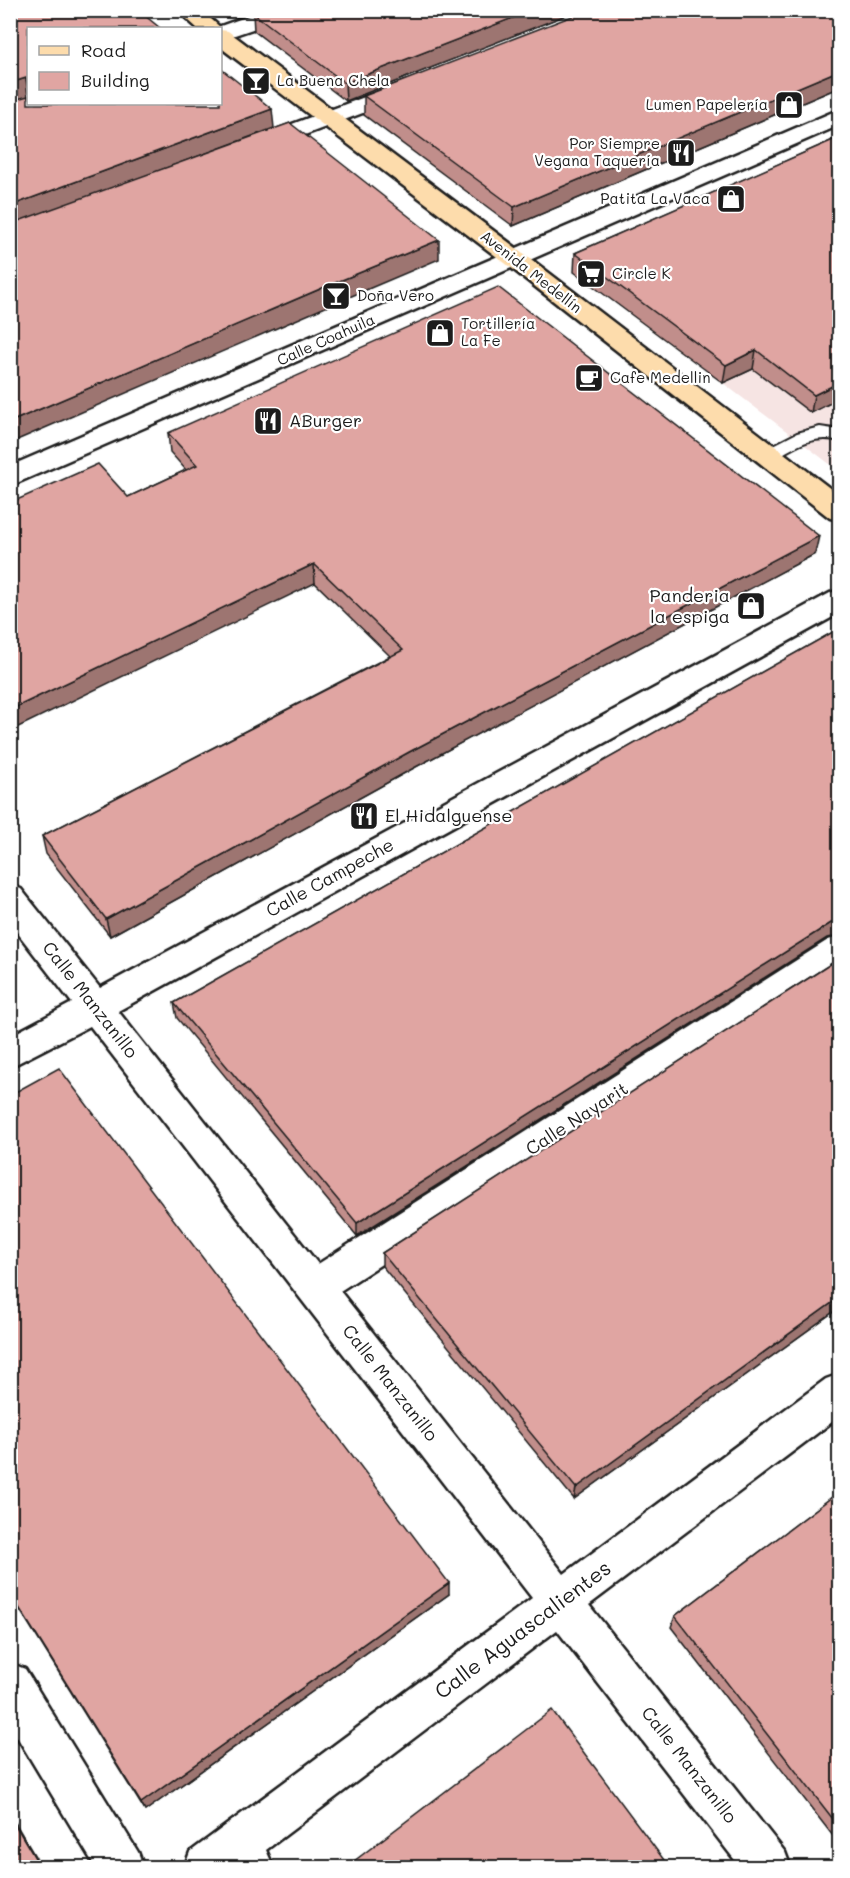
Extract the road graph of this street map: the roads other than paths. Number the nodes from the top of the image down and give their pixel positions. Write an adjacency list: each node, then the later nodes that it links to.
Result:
1 (187, 10): 3 (main road)
2 (286, 10): 4 (street)
3 (209, 27)
4 (222, 34)
5 (222, 37): 8 (main road, Avenida Medellín)
6 (430, 80): 8 (street)
7 (840, 116): 10 (street, Calle Coahuila)
8 (329, 118): 9 (street); 10 (main road, Avenida Medellín)
9 (241, 151)
10 (514, 258): 12 (main road, Avenida Medellín); 13 (street, Calle Coahuila)
11 (840, 436): 12 (lane)
12 (768, 455): 14 (main road, Avenida Medellín)
13 (10, 477)
14 (840, 511)
15 (840, 600): 18 (street, Calle Campeche)
16 (10, 898): 18 (street, Calle Manzanillo)
17 (840, 950): 20 (street, Calle Nayarit)
18 (94, 1007): 19 (street, Calle Campeche); 20 (street, Calle Manzanillo)
19 (10, 1053)
20 (314, 1287): 22 (street, Calle Manzanillo)
21 (840, 1392): 22 (street, Calle Aguascalientes)
22 (561, 1601): 24 (street, Calle Aguascalientes); 26 (street, Calle Manzanillo)
23 (10, 1684): 25 (street)
24 (232, 1860)
25 (122, 1868)
26 (769, 1868)

